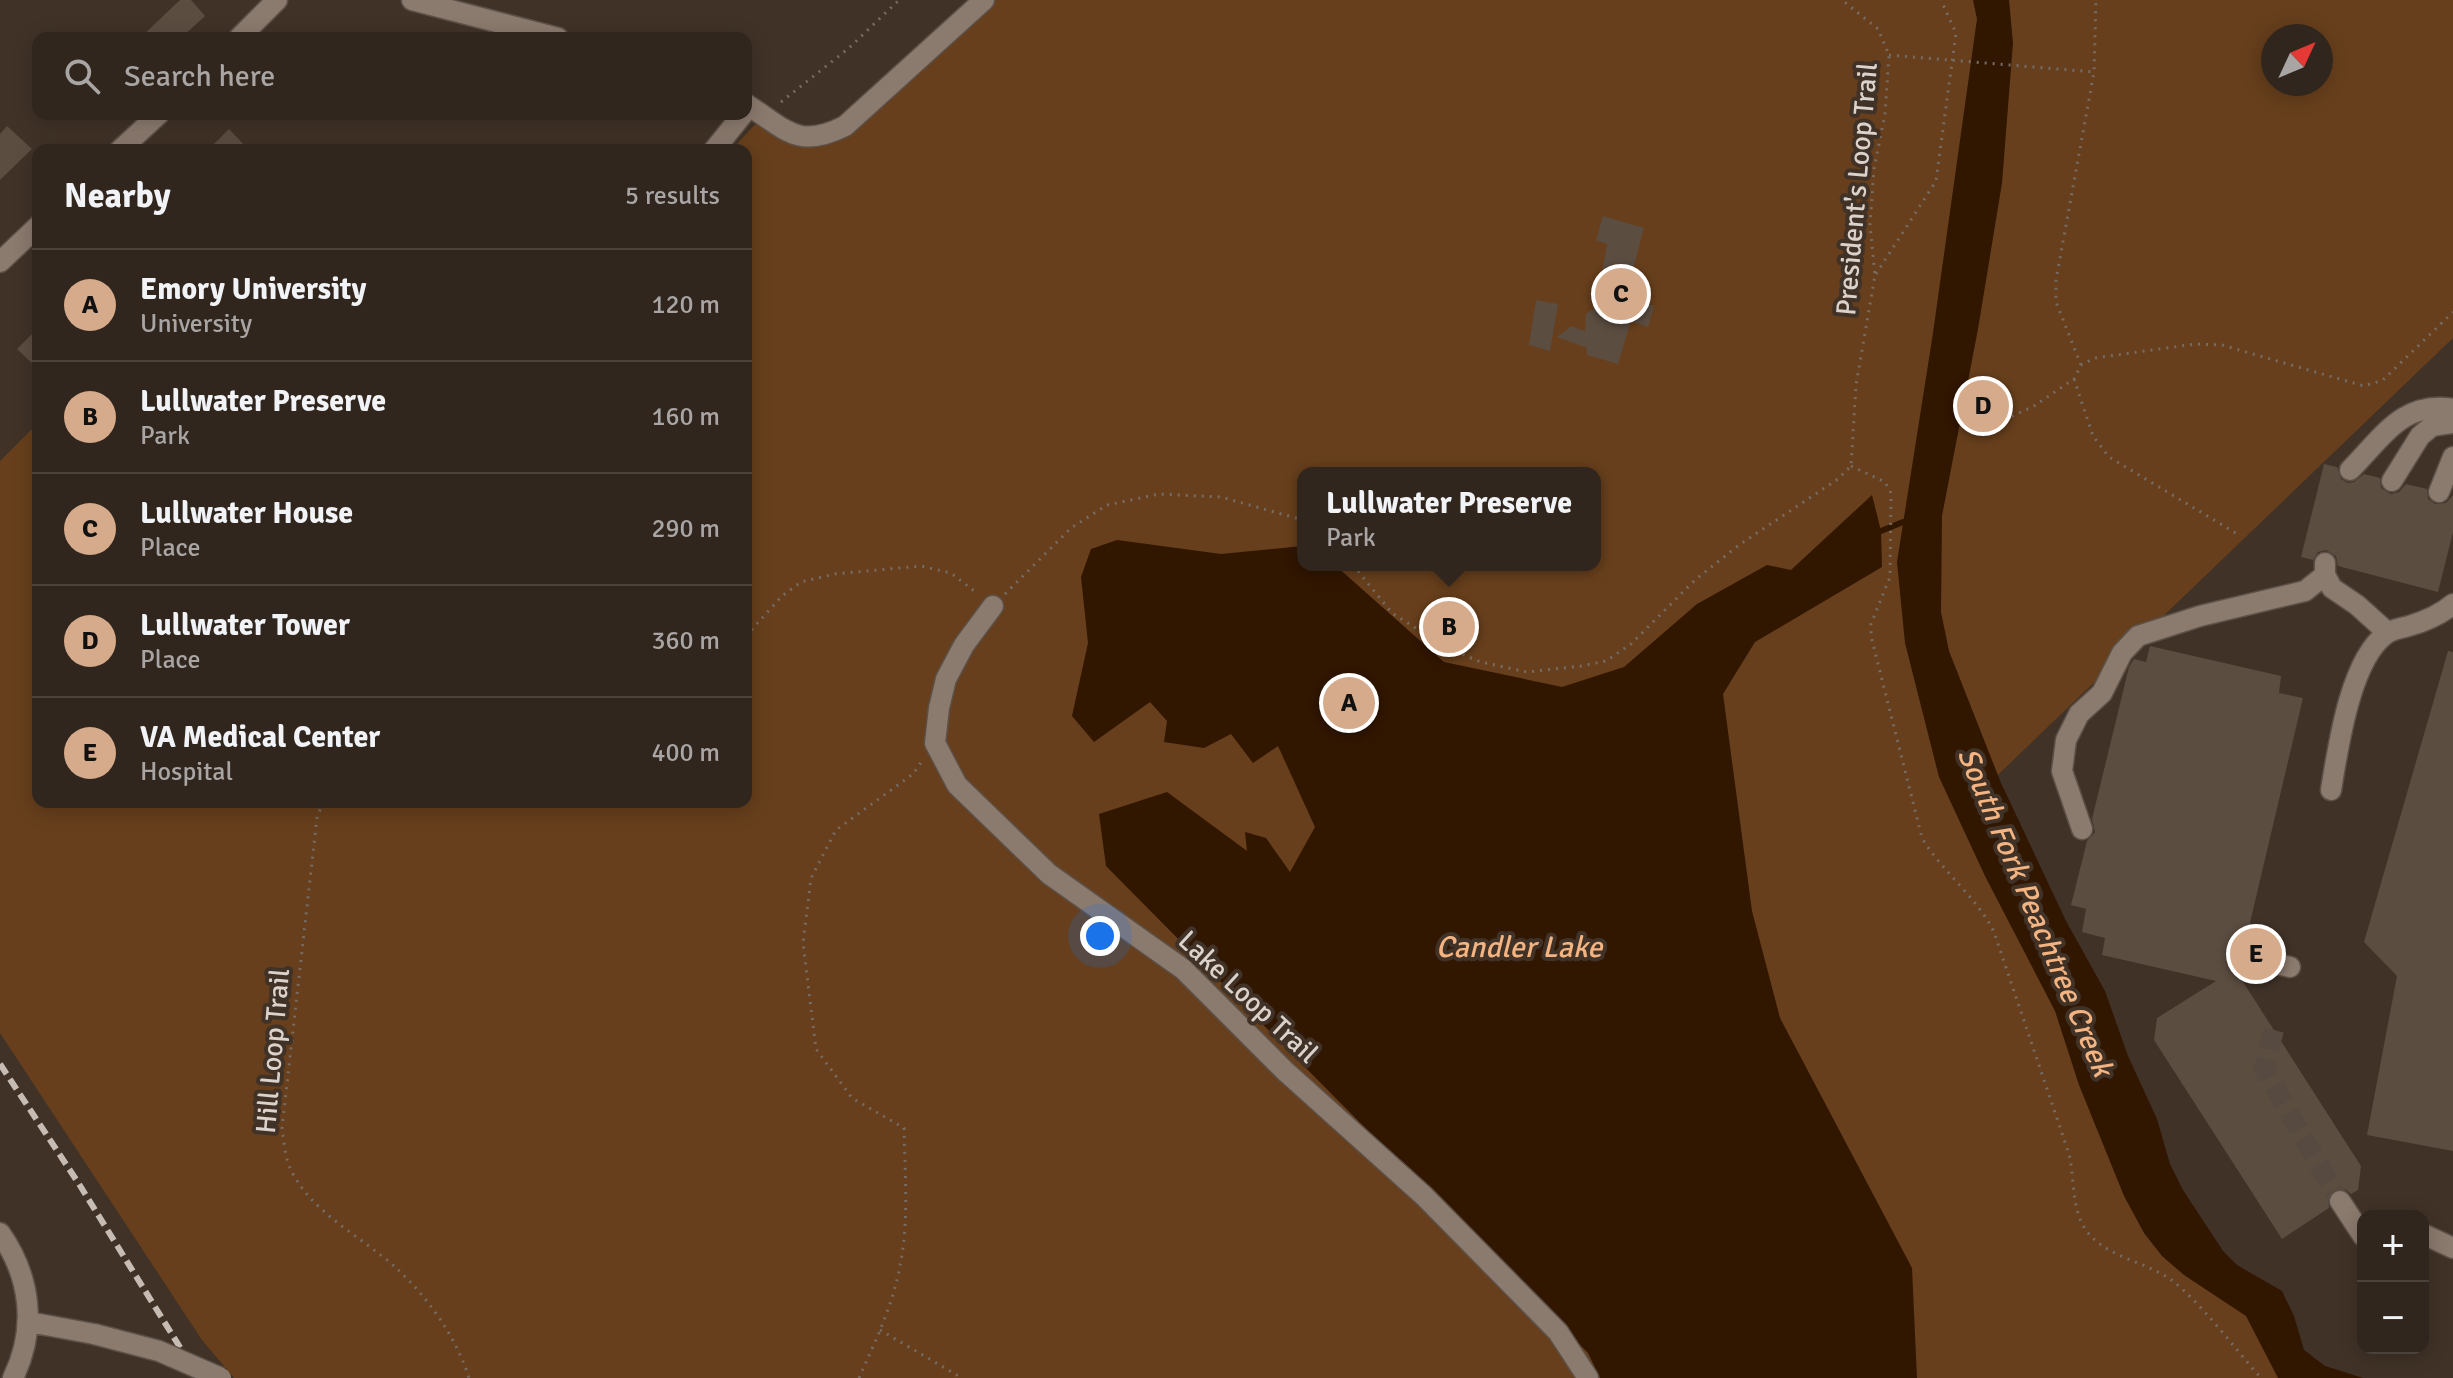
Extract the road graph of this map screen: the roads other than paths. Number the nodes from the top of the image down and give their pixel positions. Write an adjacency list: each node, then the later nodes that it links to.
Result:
1 (277, 0): 4 (street)
2 (412, 0): 5 (street)
3 (984, 0): 6 (street)
4 (245, 32)
5 (535, 32)
6 (752, 112)
7 (152, 120): 9 (street)
8 (740, 120): 10 (street)
9 (126, 144)
10 (719, 144)
11 (32, 232): 12 (street)
12 (0, 262)
13 (2453, 409): 16 (street)
14 (2453, 423): 17 (street)
15 (2453, 457): 18 (street)
16 (2350, 470)
17 (2392, 481)
18 (2439, 492)
19 (2453, 604): 21 (street)
20 (993, 606): 34 (street, Lake Loop Trail)
21 (2387, 632): 22 (street); 23 (street)
22 (2331, 790)
23 (2082, 829)
24 (2246, 957): 25 (street)
25 (2290, 967)
26 (2340, 1201): 27 (street)
27 (2357, 1227)
28 (0, 1233): 31 (street)
29 (2429, 1237): 30 (street)
30 (2453, 1248)
31 (29, 1322): 32 (street); 33 (street, bridge)
32 (13, 1378)
33 (221, 1378)
34 (1588, 1378)

